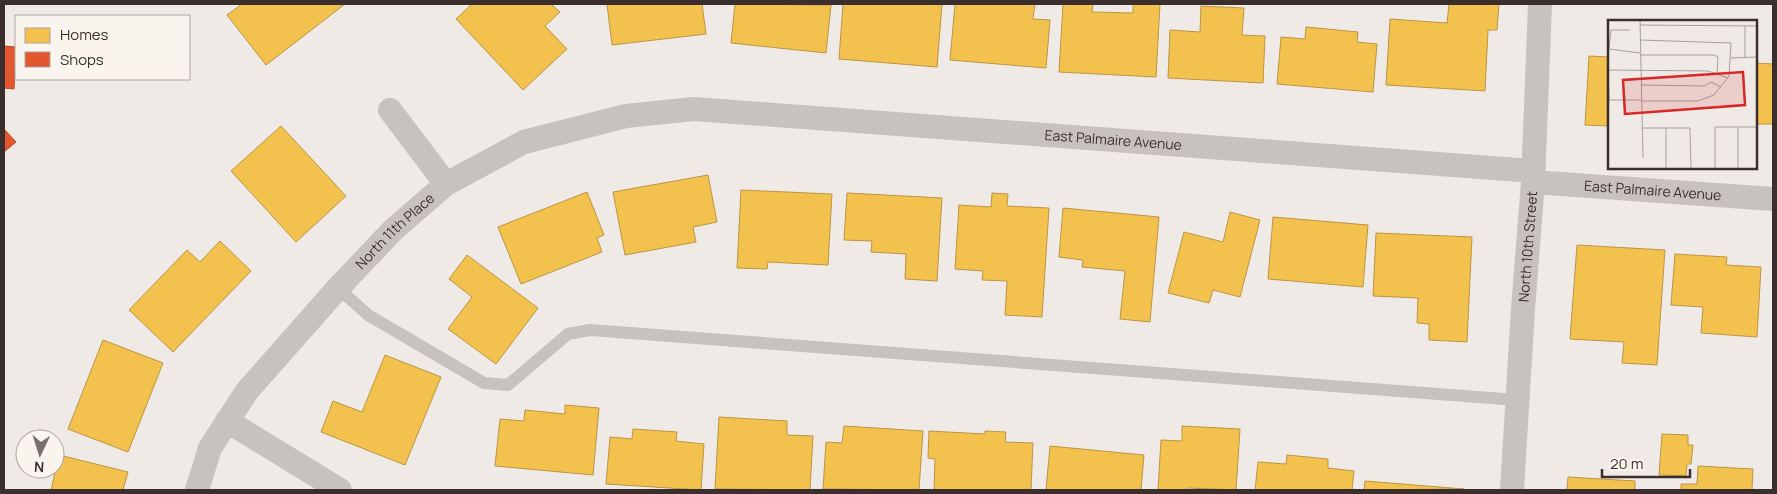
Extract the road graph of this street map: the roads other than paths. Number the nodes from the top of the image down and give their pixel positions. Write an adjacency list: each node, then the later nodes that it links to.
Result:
1 (1540, 4): 4 (street, North 10th Street)
2 (694, 109): 4 (street, East Palmaire Avenue); 5 (street, North 11th Place)
3 (390, 110): 5 (street)
4 (1533, 176): 6 (street, East Palmaire Avenue); 8 (street, North 10th Street)
5 (446, 184): 7 (street, North 11th Place)
6 (1773, 199)
7 (338, 288): 8 (lane); 9 (street, North 11th Place)
8 (1517, 400): 12 (street, North 10th Street)
9 (227, 421): 10 (street, North 11th Place); 11 (street)
10 (197, 490)
11 (340, 490)
12 (1512, 490)

